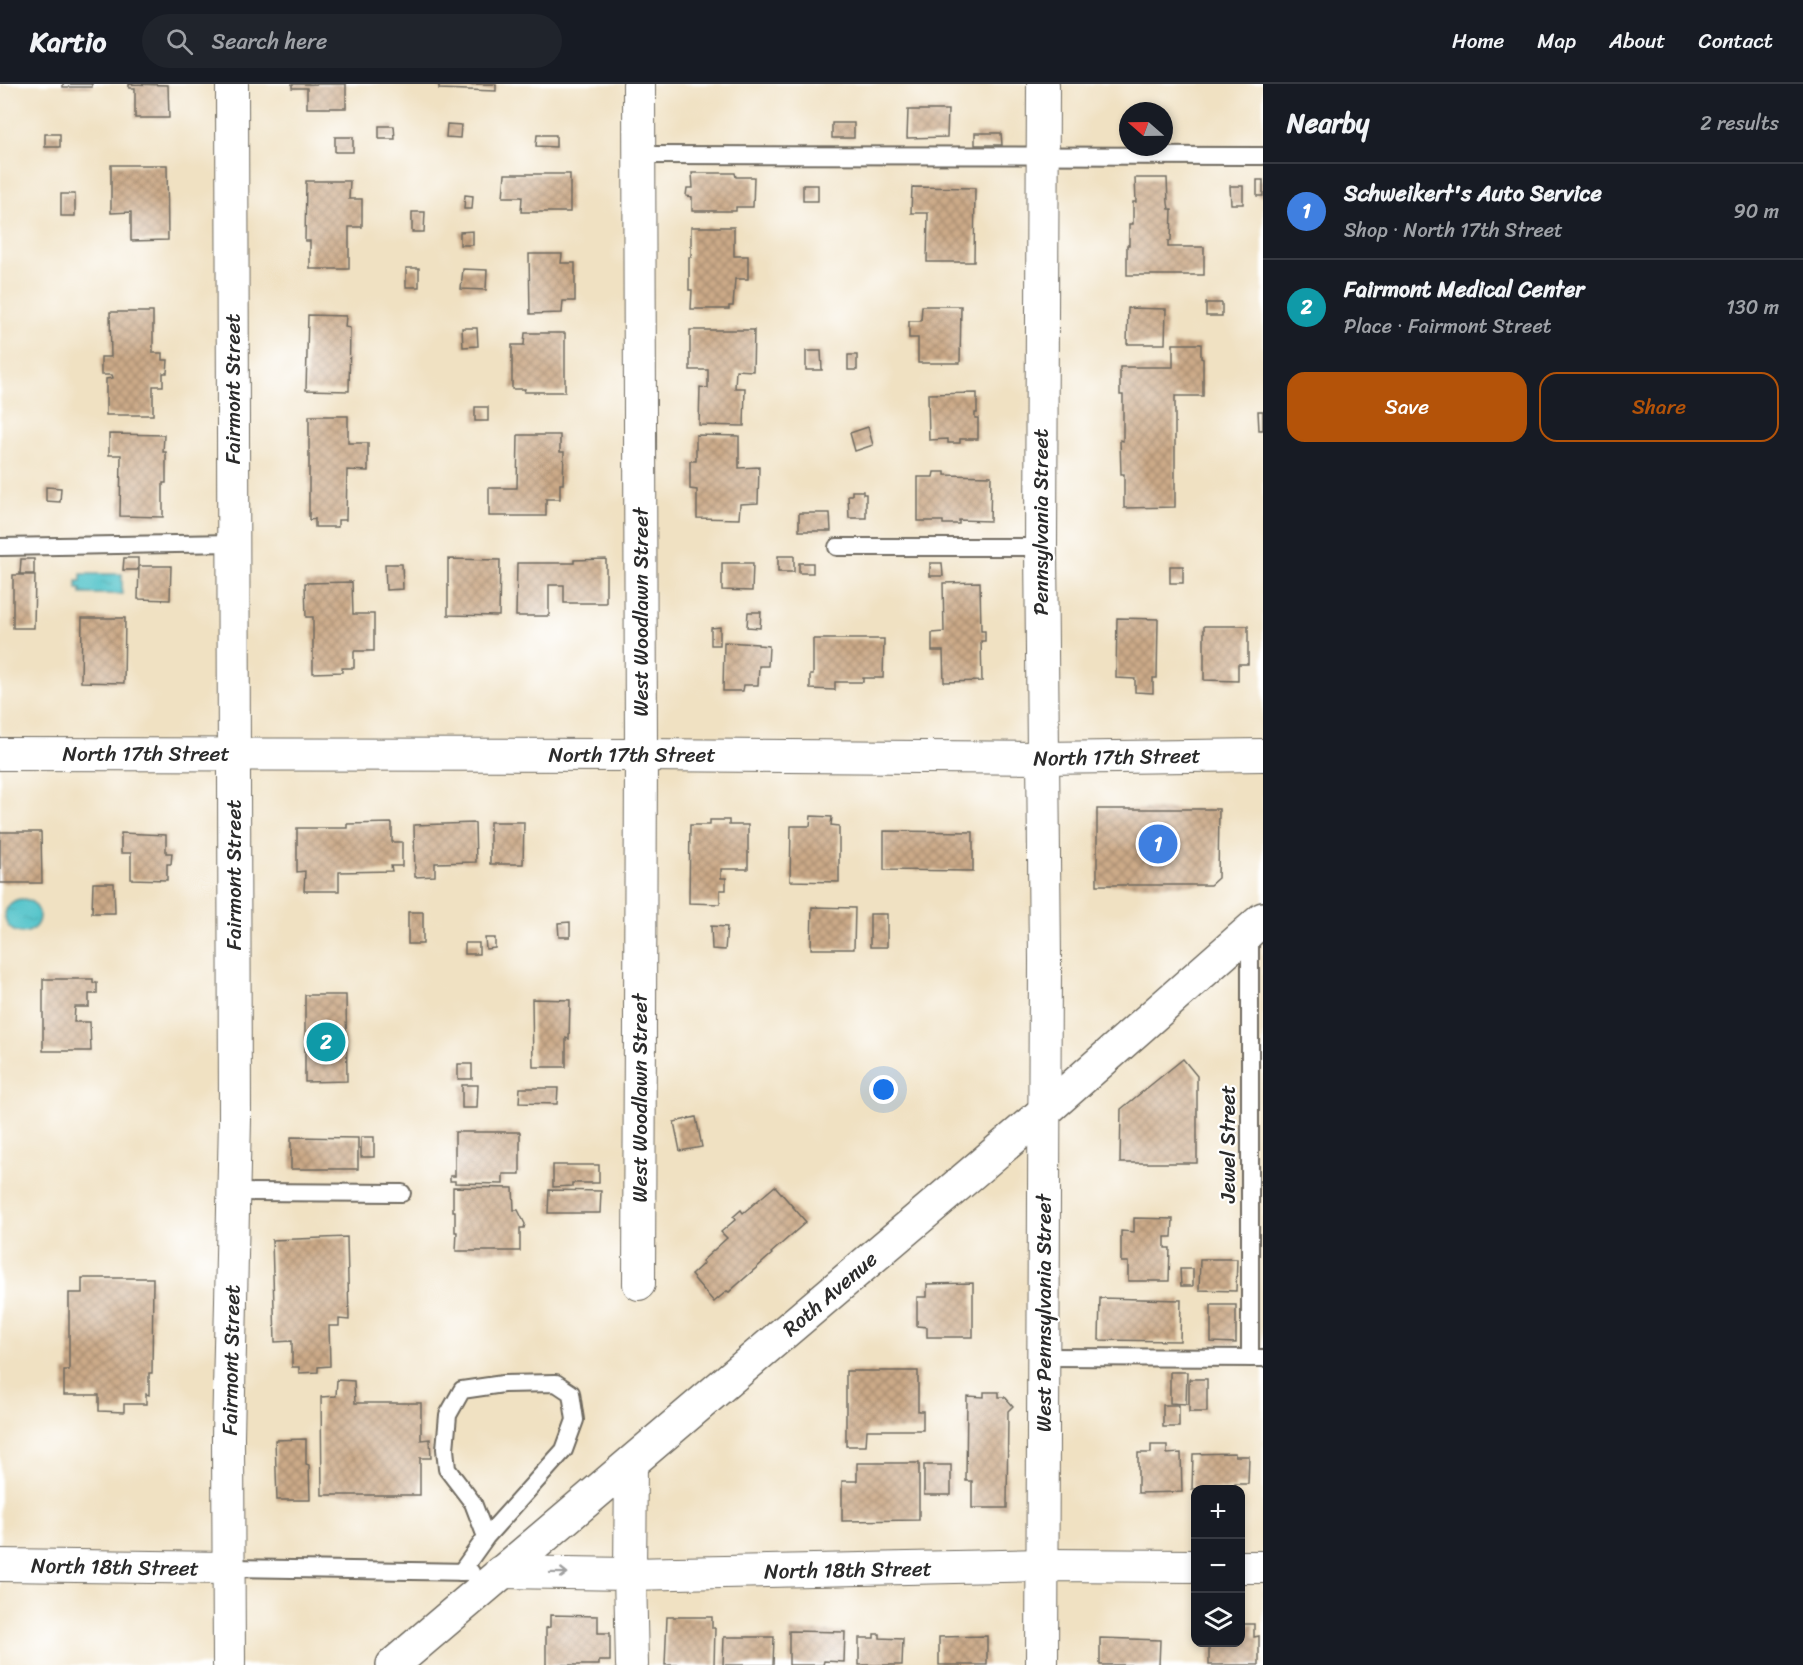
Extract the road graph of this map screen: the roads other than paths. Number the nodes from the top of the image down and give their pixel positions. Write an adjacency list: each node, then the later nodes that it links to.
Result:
1 (232, 84): 7 (street, Fairmont Street)
2 (639, 84): 4 (street, West Woodlawn Street)
3 (1043, 84): 6 (street, Pennsylvania Street)
4 (639, 155): 6 (lane); 13 (street, West Woodlawn Street)
5 (1263, 156): 6 (lane)
6 (1041, 157): 10 (street, Pennsylvania Street)
7 (234, 543): 8 (lane); 12 (street, Fairmont Street)
8 (0, 547)
9 (837, 547): 10 (lane)
10 (1041, 547): 15 (street, Pennsylvania Street)
11 (0, 754): 12 (street, North 17th Street)
12 (234, 754): 13 (street, North 17th Street); 19 (street, Fairmont Street)
13 (641, 755): 15 (street, North 17th Street); 21 (street, West Woodlawn Street)
14 (1263, 755): 15 (street, North 17th Street)
15 (1042, 758): 17 (street, Pennsylvania Street)
16 (1256, 925): 18 (main road, Roth Avenue); 23 (lane, Jewel Street)
17 (1046, 961): 18 (street, West Pennsylvania Street)
18 (1045, 1111): 22 (street, West Pennsylvania Street); 24 (main road, Roth Avenue)
19 (235, 1192): 20 (lane); 31 (street, Fairmont Street)
20 (402, 1193)
21 (639, 1284)
22 (1045, 1357): 23 (lane); 27 (street, West Pennsylvania Street)
23 (1257, 1358)
24 (631, 1463): 33 (main road, Roth Avenue); 34 (street)
25 (486, 1537): 25 (lane); 32 (lane)
26 (0, 1565): 31 (street, North 18th Street)
27 (1043, 1566): 28 (street, North 18th Street); 34 (street, North 18th Street); 38 (street, West Pennsylvania Street)
28 (1191, 1566)
29 (1245, 1567): 30 (street)
30 (1263, 1567)
31 (229, 1568): 32 (lane); 35 (street, Fairmont Street)
32 (461, 1572): 33 (lane)
33 (500, 1572): 34 (street, North 18th Street, one-way to 34); 36 (main road, Roth Avenue)
34 (630, 1574): 37 (street)
35 (229, 1665)
36 (393, 1665)
37 (632, 1665)
38 (1042, 1665)

